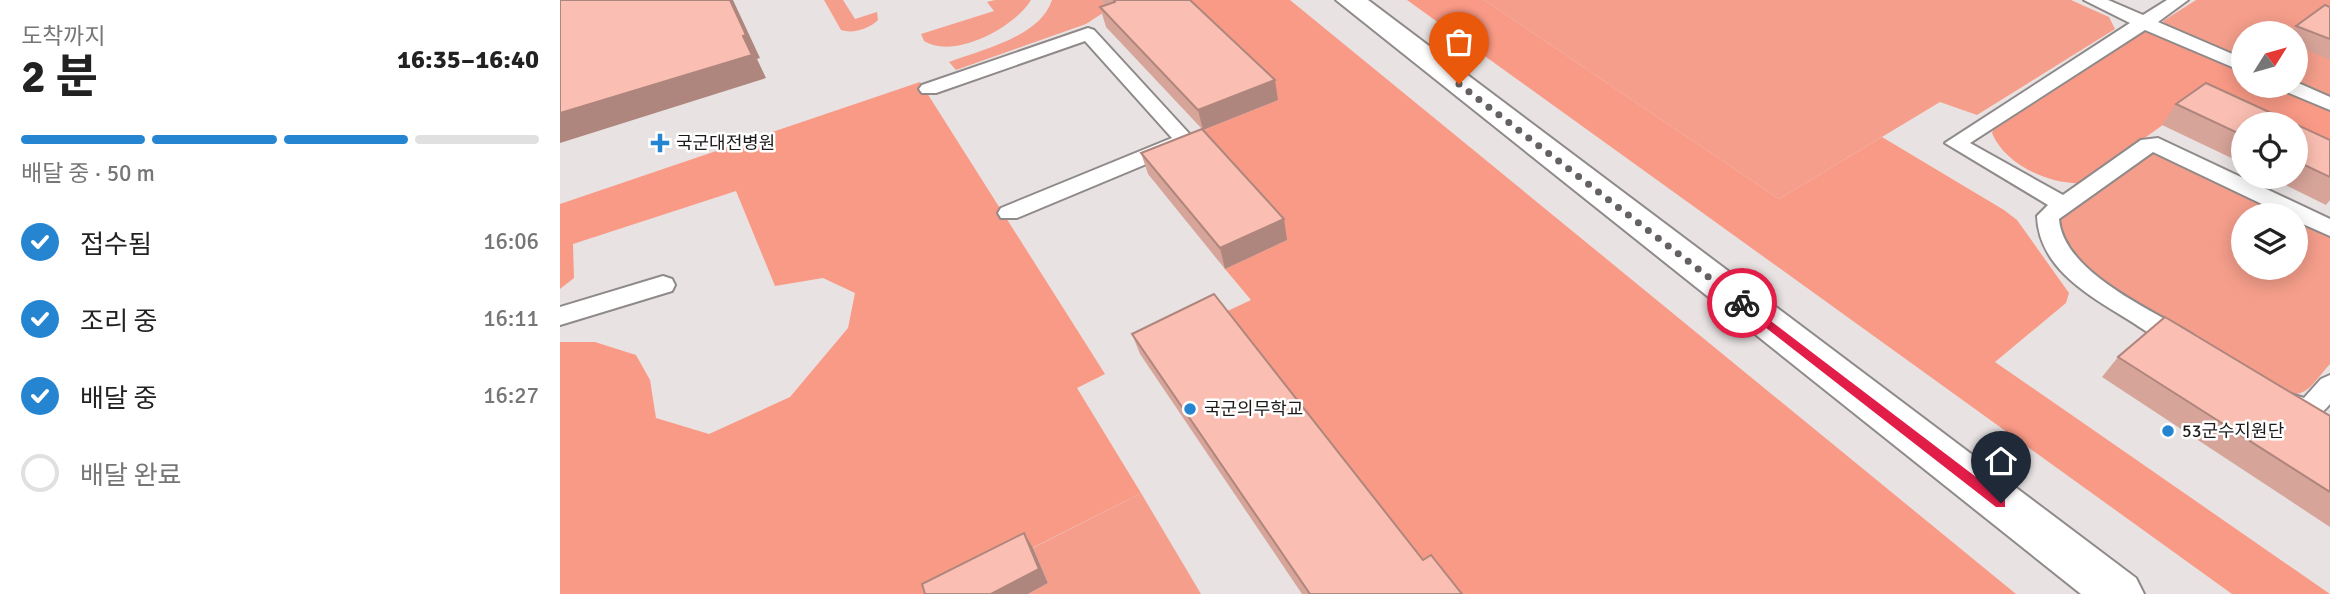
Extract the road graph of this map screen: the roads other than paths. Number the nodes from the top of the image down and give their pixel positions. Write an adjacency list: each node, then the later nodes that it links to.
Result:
1 (1350, 0): 17 (street)
2 (2093, 0): 4 (lane)
3 (2179, 0): 4 (lane)
4 (2144, 22): 5 (lane); 9 (lane)
5 (2231, 60)
6 (929, 89): 10 (lane)
7 (2308, 94): 8 (lane)
8 (2330, 104)
9 (2064, 205): 11 (lane); 14 (lane)
10 (1009, 213)
11 (2330, 228)
12 (663, 285): 13 (lane)
13 (560, 316)
14 (2200, 352)
15 (2330, 386): 16 (lane)
16 (2269, 394)
17 (2119, 594)

